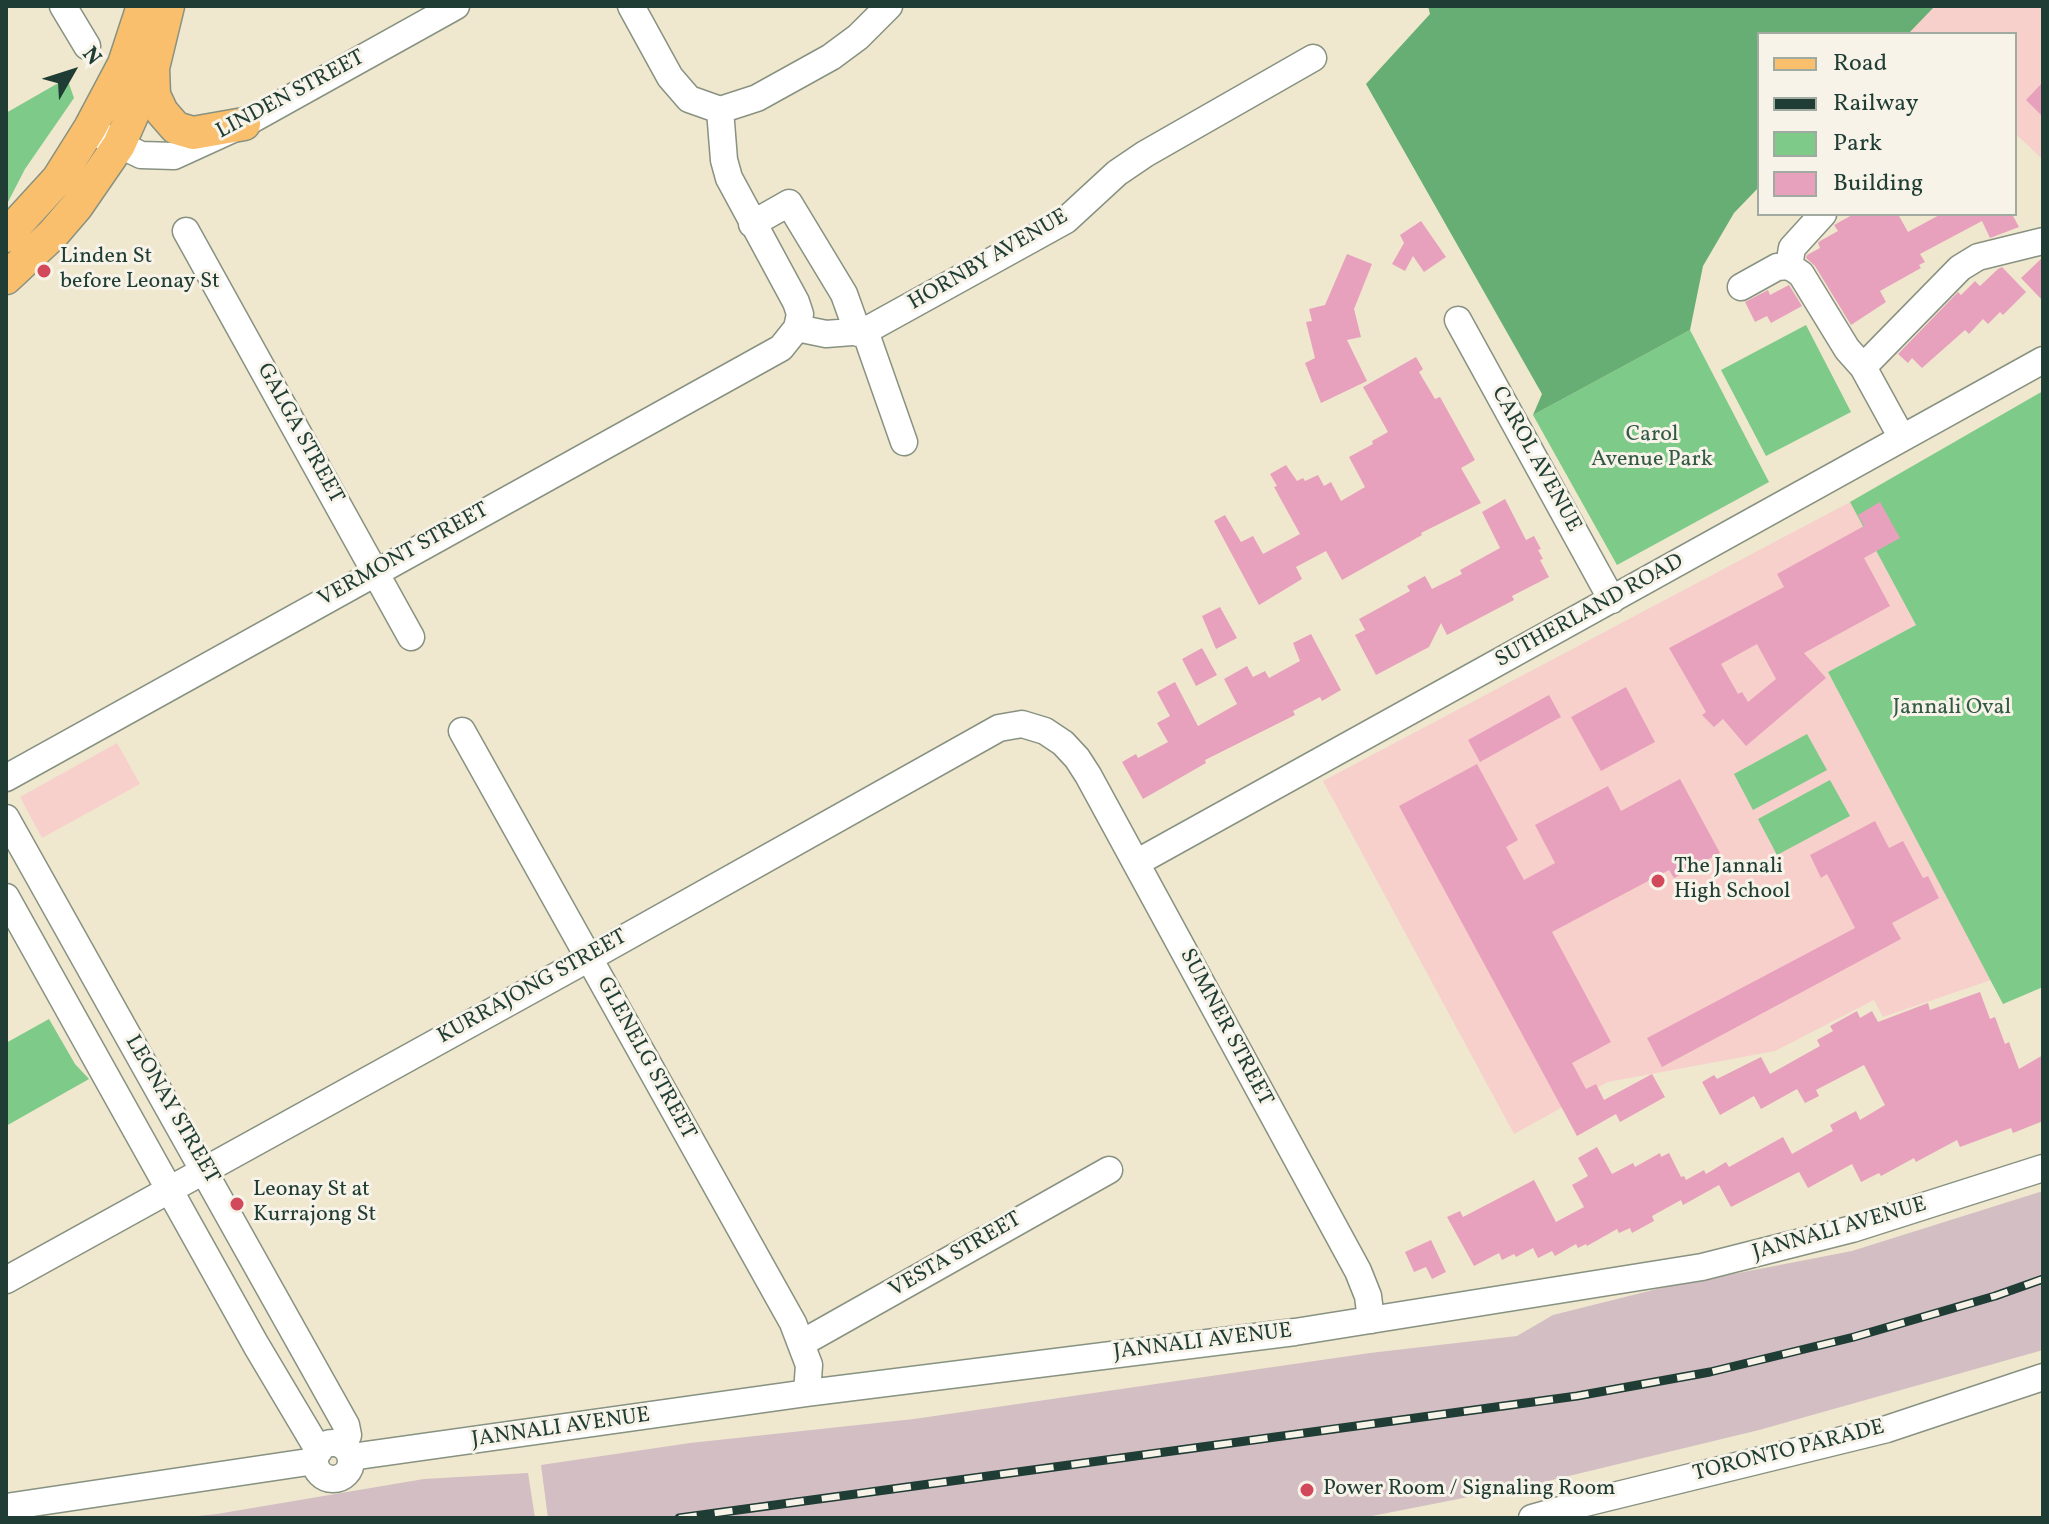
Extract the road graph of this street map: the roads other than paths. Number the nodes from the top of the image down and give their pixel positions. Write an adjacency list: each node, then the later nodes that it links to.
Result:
1 (63, 6): 7 (street)
2 (143, 6): 12 (main road)
3 (168, 6): 9 (main road)
4 (456, 6): 11 (street, LINDEN STREET)
5 (631, 6): 10 (street)
6 (889, 6): 10 (street)
7 (87, 46)
8 (1313, 58): 24 (street, HORNBY AVENUE)
9 (153, 68): 11 (main road); 13 (main road)
10 (720, 110): 15 (street)
11 (244, 124): 13 (street, LINDEN STREET)
12 (90, 128): 13 (street, LINDEN STREET); 17 (main road)
13 (119, 145): 20 (main road)
14 (1821, 216): 19 (street)
15 (752, 224): 23 (street); 24 (street)
16 (186, 231): 29 (street, GALGA STREET)
17 (6, 236)
18 (2043, 241): 26 (street)
19 (1789, 266): 21 (street); 26 (street)
20 (6, 278)
21 (1741, 287)
22 (1458, 320): 30 (street, CAROL AVENUE)
23 (797, 328): 24 (street); 29 (street, VERMONT STREET)
24 (861, 332): 28 (street)
25 (2043, 360): 27 (street, SUTHERLAND ROAD)
26 (1863, 367): 27 (street)
27 (1902, 438): 30 (street, SUTHERLAND ROAD)
28 (904, 442)
29 (375, 571): 31 (street, GALGA STREET); 34 (street, VERMONT STREET)
30 (1612, 600): 36 (street, SUTHERLAND ROAD)
31 (411, 637)
32 (462, 731): 38 (street, GLENELG STREET)
33 (1063, 743): 36 (street, SUMNER STREET); 38 (street, KURRAJONG STREET)
34 (6, 778)
35 (6, 818): 40 (street, LEONAY STREET)
36 (1136, 863): 44 (street, SUMNER STREET)
37 (6, 897): 42 (street, LEONAY STREET)
38 (589, 958): 40 (street, KURRAJONG STREET); 45 (street, GLENELG STREET)
39 (2043, 1168): 44 (street, JANNALI AVENUE)
40 (204, 1169): 42 (street, KURRAJONG STREET); 48 (street, LEONAY STREET)
41 (1109, 1170): 45 (street, VESTA STREET)
42 (169, 1188): 43 (street, KURRAJONG STREET); 48 (street, LEONAY STREET)
43 (6, 1280)
44 (1371, 1320): 47 (street, JANNALI AVENUE)
45 (802, 1343): 47 (street, GLENELG STREET)
46 (2043, 1377): 50 (street, TORONTO PARADE)
47 (807, 1393): 48 (street, JANNALI AVENUE)
48 (332, 1454): 49 (street, JANNALI AVENUE)
49 (6, 1507)
50 (1532, 1518)

